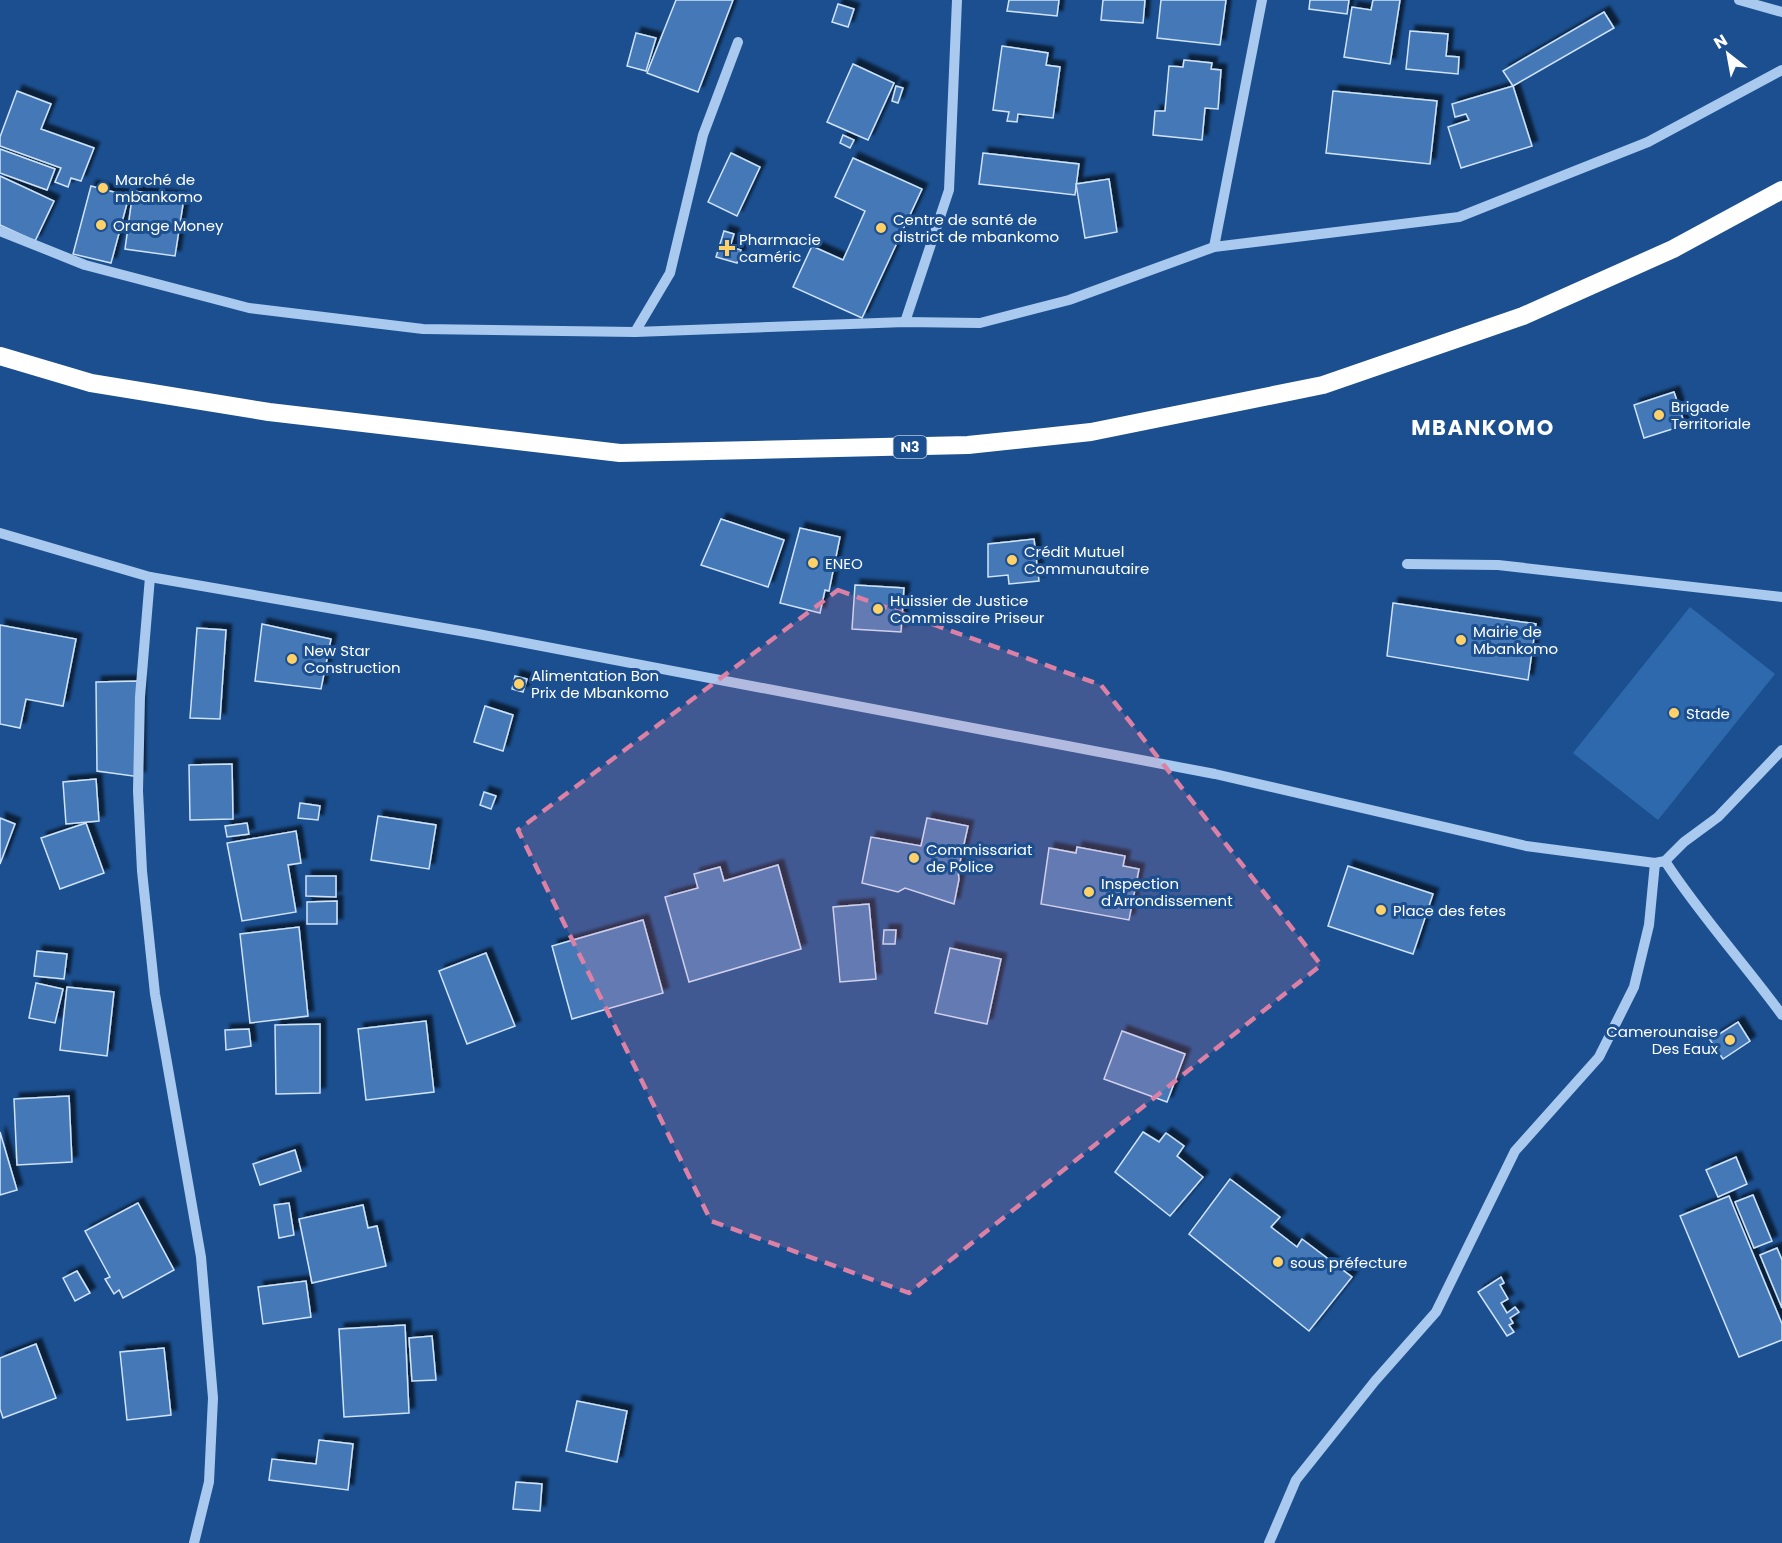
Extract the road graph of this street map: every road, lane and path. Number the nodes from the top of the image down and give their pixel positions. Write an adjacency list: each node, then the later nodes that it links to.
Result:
1 (957, 0): 10 (street)
2 (1262, 0): 9 (street)
3 (1738, 0): 4 (street)
4 (1782, 12)
5 (738, 42): 11 (street)
6 (1782, 70): 9 (street)
7 (1782, 190): 12 (highway, N3)
8 (0, 231): 11 (street)
9 (1214, 247): 10 (street)
10 (905, 322): 11 (street)
11 (635, 332)
12 (0, 356)
13 (0, 533): 15 (street)
14 (1407, 564): 16 (street)
15 (150, 577): 18 (street); 20 (street)
16 (1782, 597)
17 (1782, 750): 18 (street)
18 (1660, 862): 19 (street); 21 (street)
19 (1782, 1015)
20 (194, 1543)
21 (1269, 1543)

